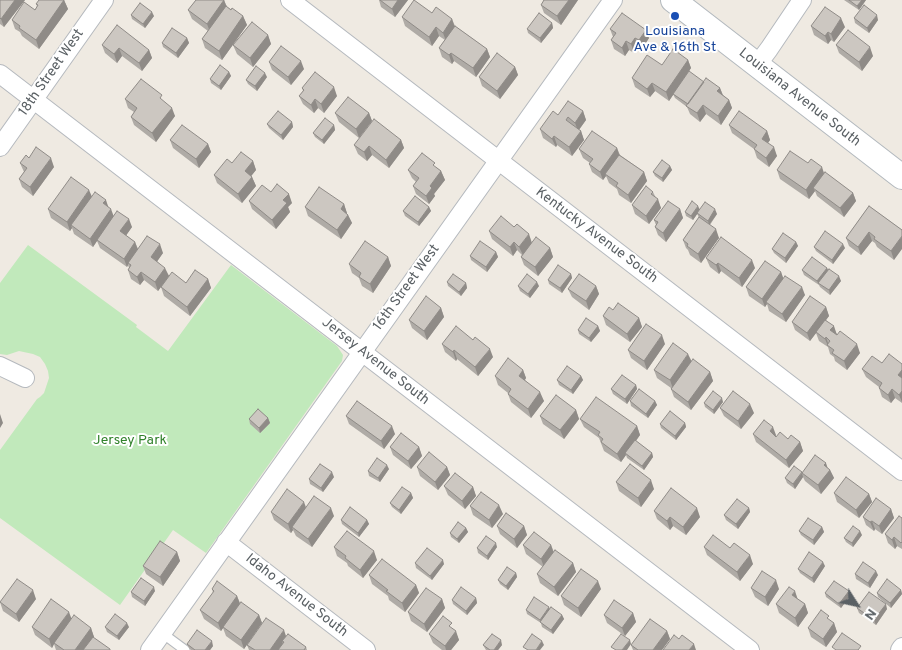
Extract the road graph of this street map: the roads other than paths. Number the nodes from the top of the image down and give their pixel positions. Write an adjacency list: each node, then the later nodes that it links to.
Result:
1 (104, 0): 8 (street, 18th Street West)
2 (290, 0): 10 (street, Kentucky Avenue South)
3 (613, 0): 10 (street, 16th Street West)
4 (673, 0): 6 (main road, Louisiana Avenue South)
5 (802, 0): 6 (street)
6 (757, 66): 11 (main road, Louisiana Avenue South)
7 (0, 74): 8 (street, Jersey Avenue South)
8 (34, 99): 9 (street, 18th Street West); 12 (street, Jersey Avenue South)
9 (0, 147)
10 (498, 161): 12 (street, 16th Street West); 15 (street, Kentucky Avenue South)
11 (902, 177)
12 (362, 352): 16 (street, 16th Street West); 21 (street, Jersey Avenue South)
13 (0, 366): 14 (street)
14 (25, 378)
15 (902, 472)
16 (226, 542): 17 (street, 16th Street West); 20 (street, Idaho Avenue South)
17 (162, 633): 18 (street, 16th Street West); 19 (lane)
18 (150, 650)
19 (184, 650)
20 (366, 650)
21 (750, 650)

